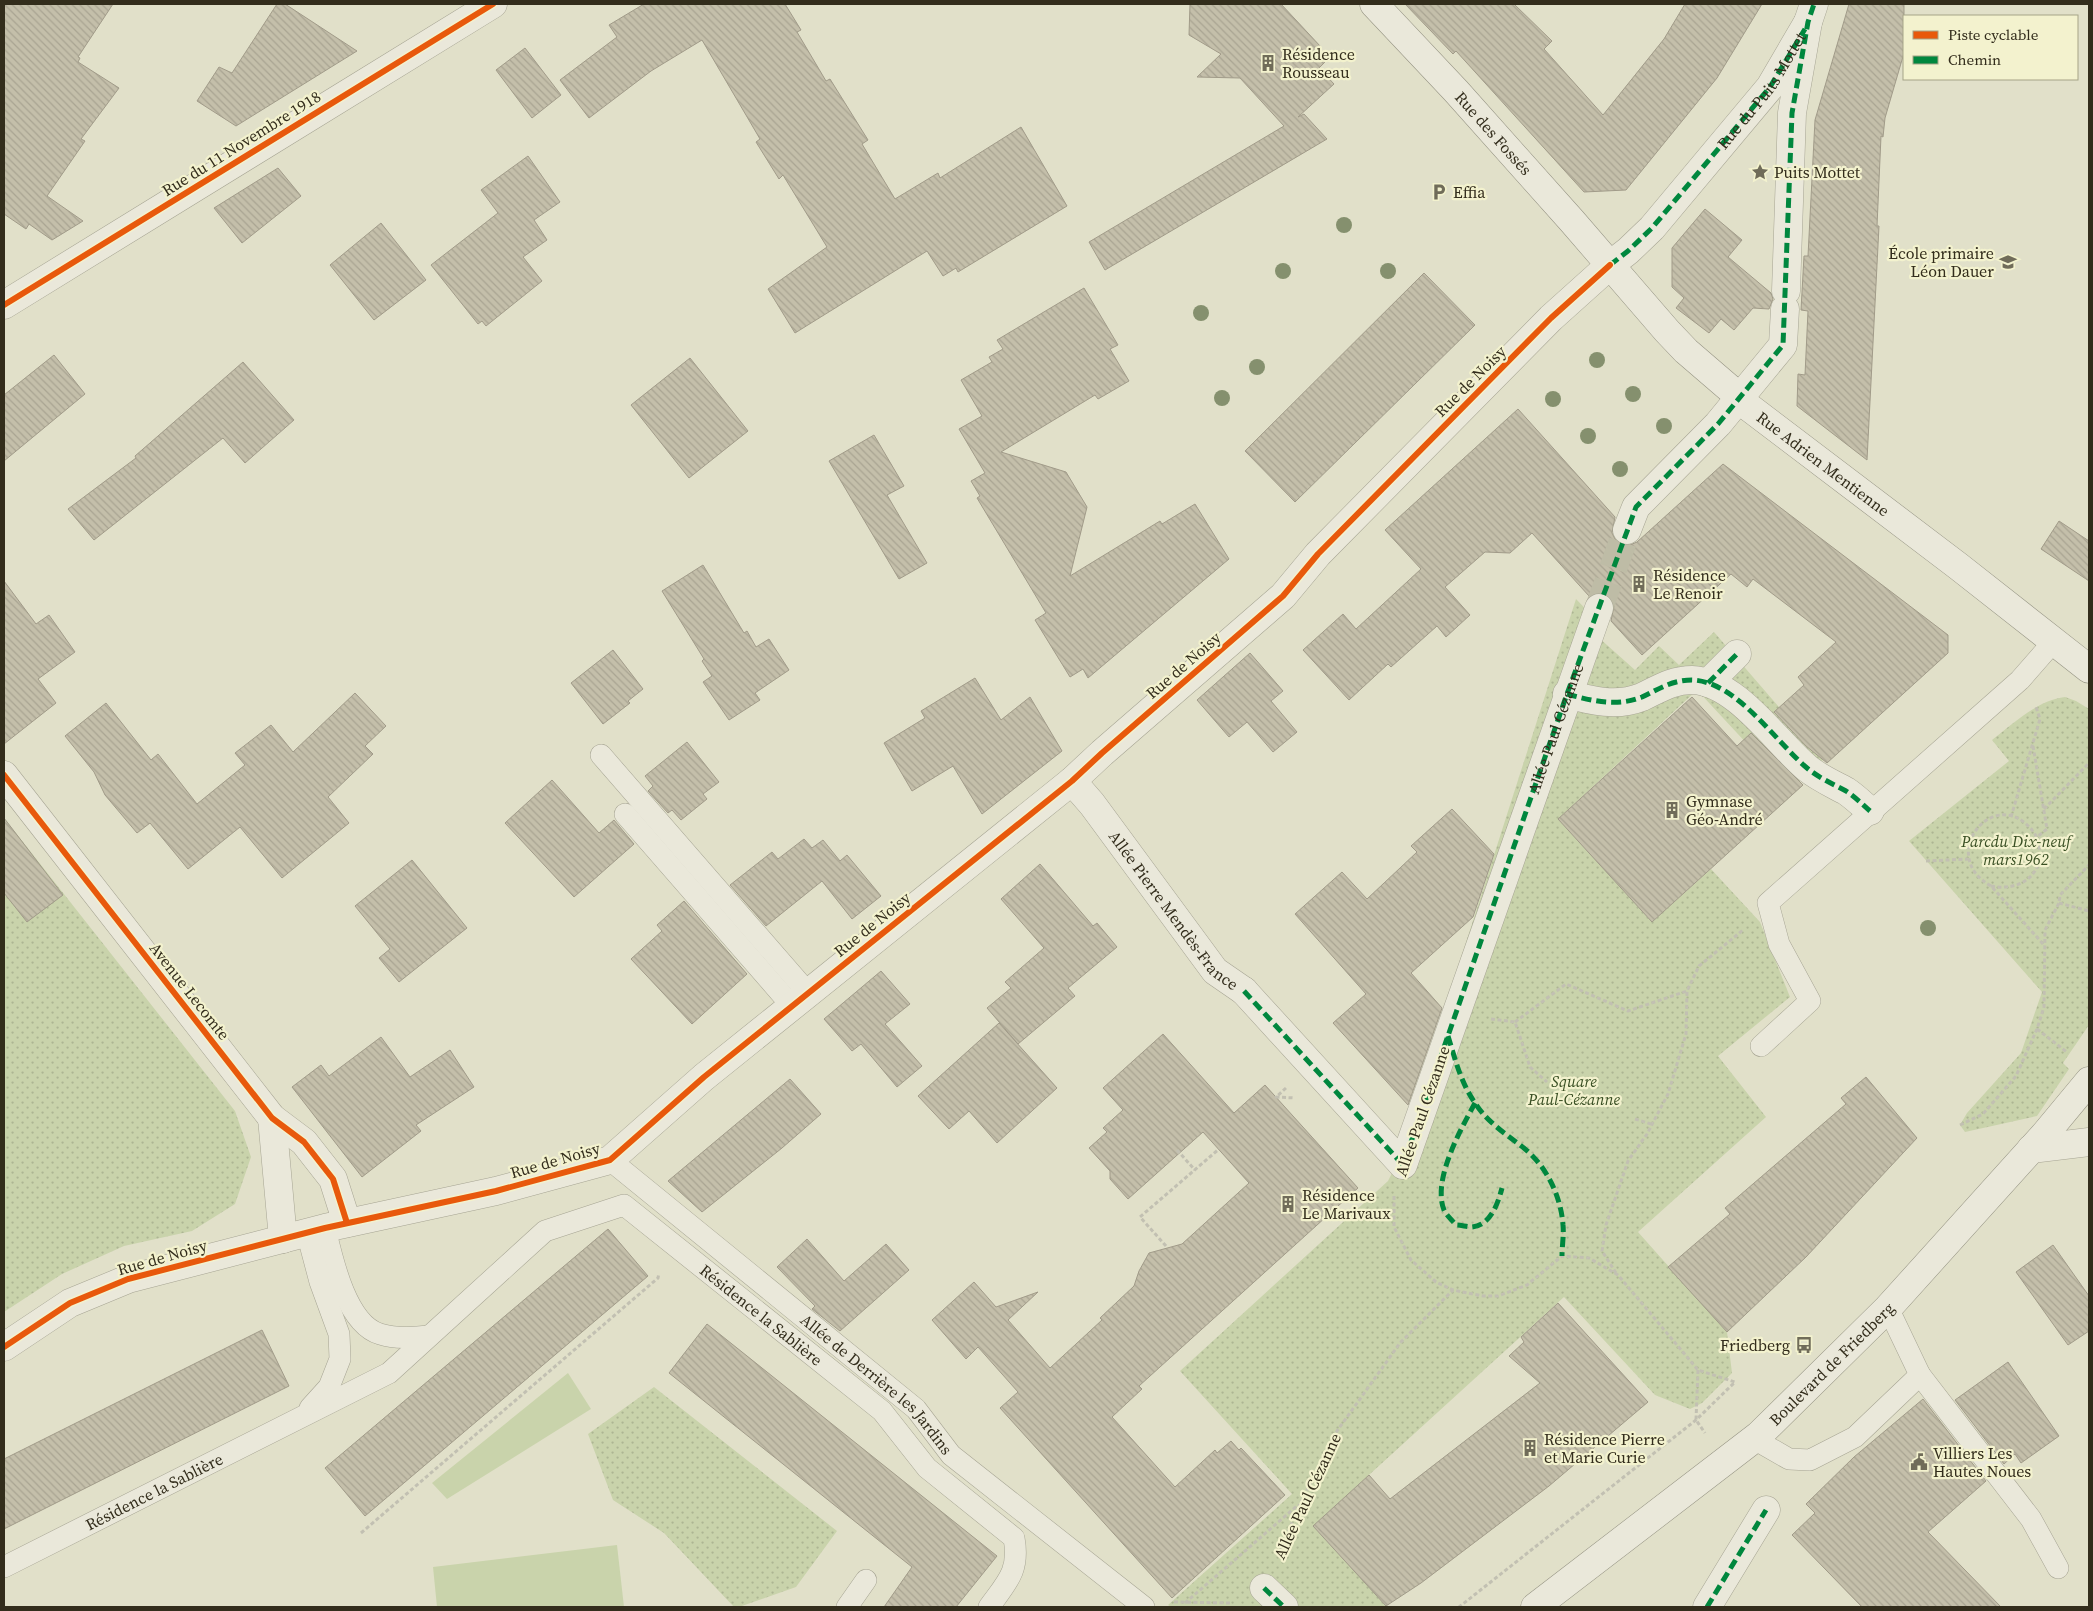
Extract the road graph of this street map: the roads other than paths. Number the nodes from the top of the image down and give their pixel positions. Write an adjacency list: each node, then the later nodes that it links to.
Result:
1 (493, 4): 5 (street, Rue du 11 Novembre 1918)
2 (1374, 4): 4 (street, Rue des Fossés)
3 (1811, 13): 4 (street, Rue du Puits Mottet); 6 (street, Rue du Puits Mottet)
4 (1610, 265): 6 (street, Rue Adrien Mentienne); 16 (street, Rue de Noisy)
5 (4, 305)
6 (1738, 399): 7 (street); 9 (street, Rue Adrien Mentienne)
7 (1627, 530)
8 (1599, 608): 13 (street, Allée Paul Cézanne)
9 (2054, 641): 11 (street, Rue Adrien Mentienne); 17 (lane)
10 (1737, 654): 12 (street)
11 (2089, 669)
12 (1708, 683): 13 (street); 17 (street)
13 (1568, 694): 26 (street, Allée Paul Cézanne)
14 (600, 755): 19 (lane)
15 (4, 775): 22 (street, Avenue Lecomte)
16 (1072, 781): 19 (street, Rue de Noisy); 26 (street, Allée Pierre Mendès-France)
17 (1870, 811): 20 (lane)
18 (625, 814): 19 (lane)
19 (800, 1000): 25 (street, Rue de Noisy)
20 (1761, 1046)
21 (2089, 1081): 24 (street, Boulevard de Friedberg)
22 (272, 1118): 27 (street); 27 (street, Avenue Lecomte)
23 (2089, 1142): 24 (street)
24 (2031, 1149): 28 (street, Boulevard de Friedberg)
25 (610, 1160): 27 (street, Rue de Noisy); 38 (lane, Allée de Derrière les Jardins)
26 (1403, 1165)
27 (315, 1231): 29 (lane); 30 (street, Rue de Noisy); 32 (lane, Résidence la Sablière)
28 (1888, 1308): 31 (lane); 33 (street, Boulevard de Friedberg)
29 (429, 1336): 32 (lane, Résidence la Sablière); 40 (lane, Résidence la Sablière)
30 (4, 1347)
31 (1920, 1375): 33 (lane); 36 (lane)
32 (304, 1415): 35 (lane, Résidence la Sablière)
33 (1754, 1439): 41 (street, Boulevard de Friedberg)
34 (1766, 1510): 42 (street)
35 (4, 1567)
36 (2058, 1568)
37 (866, 1580): 39 (lane)
38 (1141, 1605)
39 (847, 1607)
40 (989, 1607)
41 (1535, 1607)
42 (1707, 1607)

